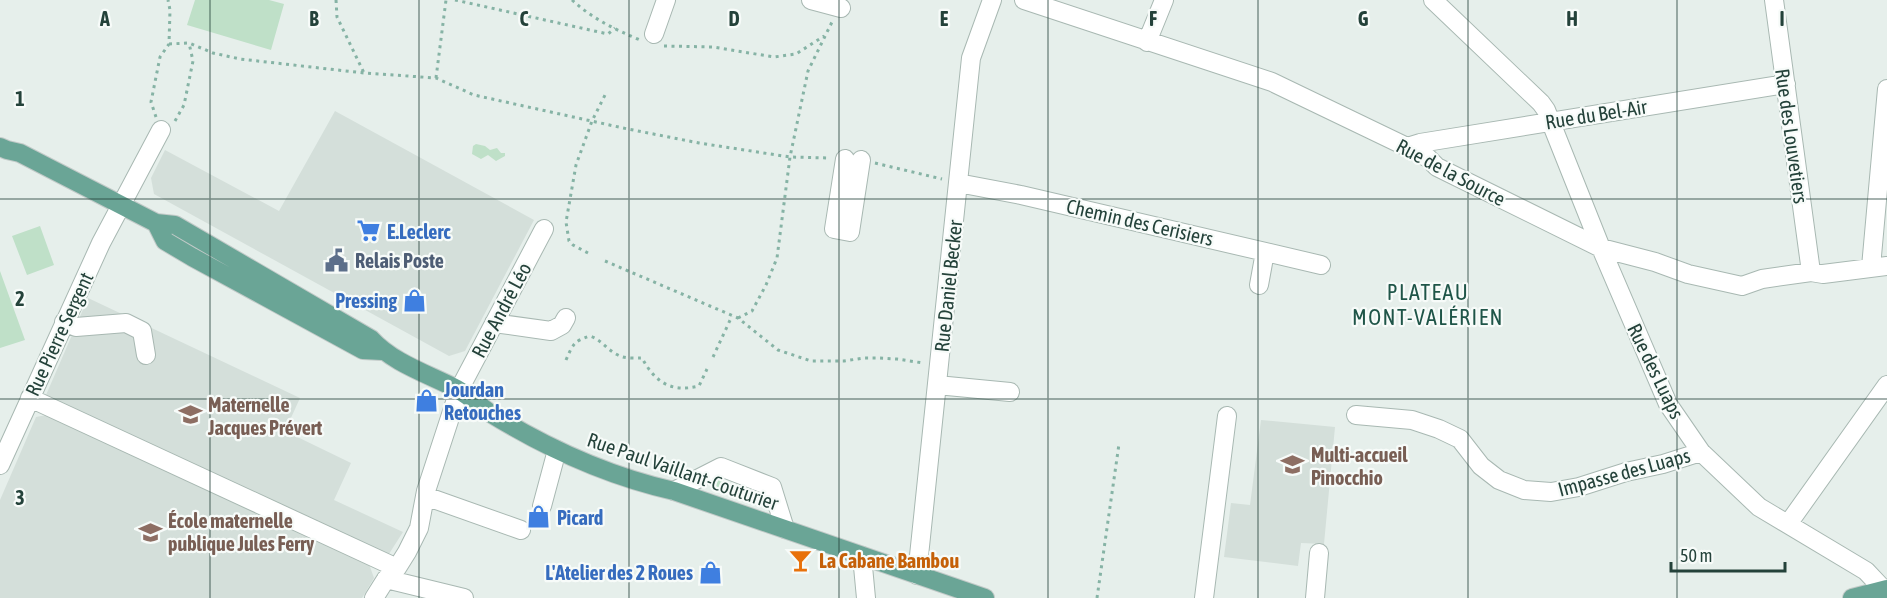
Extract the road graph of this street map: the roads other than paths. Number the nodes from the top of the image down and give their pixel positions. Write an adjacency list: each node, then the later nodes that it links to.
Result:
1 (666, 0): 9 (street)
2 (811, 0): 8 (street)
3 (992, 0): 19 (street, Rue Daniel Becker)
4 (1024, 0): 10 (street, Rue de la Source)
5 (1164, 0): 10 (street)
6 (1433, 0): 13 (street, Rue des Luaps)
7 (1774, 0): 11 (street, Rue des Louvetiers)
8 (841, 8)
9 (654, 41)
10 (1147, 42): 17 (street, Rue de la Source)
11 (1786, 84): 13 (street, Rue du Bel-Air); 26 (street, Rue des Louvetiers)
12 (1887, 88): 25 (street)
13 (1551, 122): 17 (street, Rue du Bel-Air); 22 (street, Rue des Luaps)
14 (161, 130): 20 (street, Rue Pierre Sergent)
15 (0, 135): 18 (main road, Rue Paul Vaillant-Couturier)
16 (0, 147): 18 (main road, Rue Paul Vaillant-Couturier)
17 (1407, 147): 22 (street, Rue de la Source)
18 (20, 153): 20 (main road, Rue Paul Vaillant-Couturier)
19 (958, 183): 23 (street, Chemin des Cerisiers); 32 (street, Rue Daniel Becker)
20 (120, 205): 29 (street, Rue Pierre Sergent); 34 (main road, Rue Paul Vaillant-Couturier)
21 (544, 229): 30 (street, Rue André Léo)
22 (1601, 248): 26 (street, Rue de la Source); 40 (street, Rue des Luaps)
23 (1265, 252): 24 (street, Chemin des Cerisiers); 27 (street)
24 (1321, 266)
25 (1879, 266): 26 (street, Rue de la Source)
26 (1811, 272)
27 (1259, 285)
28 (566, 318): 30 (street)
29 (64, 322): 31 (street); 36 (street, Rue Pierre Sergent)
30 (494, 323): 34 (street, Rue André Léo)
31 (146, 355)
32 (938, 376): 35 (street); 51 (street, Rue Daniel Becker)
33 (1887, 385): 45 (street)
34 (459, 390): 39 (main road, Rue Paul Vaillant-Couturier); 43 (street, Rue André Léo)
35 (1010, 392)
36 (30, 398): 41 (street, Rue Pierre Sergent); 50 (street)
37 (1356, 415): 40 (street, Impasse des Luaps)
38 (1227, 416): 58 (street)
39 (557, 450): 42 (main road, Rue Paul Vaillant-Couturier); 44 (street)
40 (1701, 452): 45 (street, Rue des Luaps)
41 (0, 465)
42 (674, 491): 46 (main road, Rue Paul Vaillant-Couturier); 46 (street)
43 (425, 496): 47 (street); 50 (street, Rue André Léo)
44 (542, 506)
45 (1788, 524): 52 (street, Rue des Luaps)
46 (785, 529): 49 (main road, Rue Paul Vaillant-Couturier)
47 (521, 530)
48 (1319, 553): 59 (street)
49 (862, 556): 51 (main road, Rue Paul Vaillant-Couturier); 56 (street)
50 (392, 573): 54 (street, Rue André Léo); 55 (street)
51 (917, 575): 53 (main road, Rue Paul Vaillant-Couturier)
52 (1883, 591): 60 (main road)
53 (967, 595): 57 (main road, Rue Paul Vaillant-Couturier)
54 (374, 598)
55 (464, 598)
56 (866, 598)
57 (985, 598)
58 (1204, 598)
59 (1315, 598)
60 (1852, 598)

